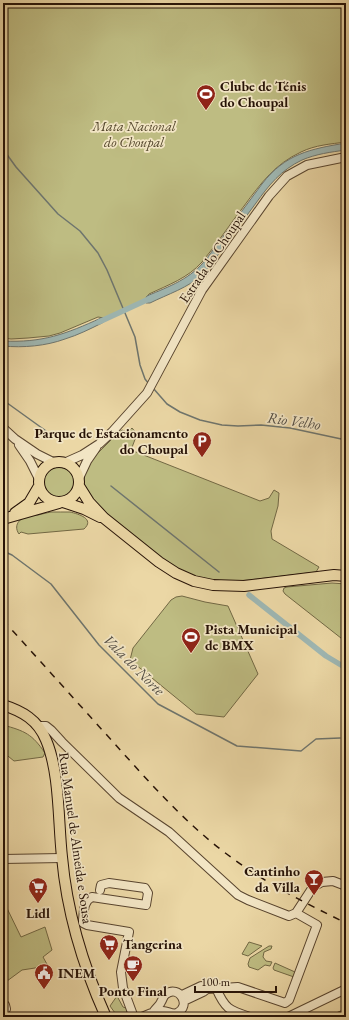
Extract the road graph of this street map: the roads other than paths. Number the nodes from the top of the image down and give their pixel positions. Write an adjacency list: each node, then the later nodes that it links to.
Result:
1 (346, 157): 4 (street, Estrada do Choupal)
2 (3, 428): 3 (street)
3 (15, 439): 5 (street); 7 (street)
4 (99, 444): 5 (street, Estrada do Choupal); 6 (street, Estrada do Choupal)
5 (59, 463): 6 (main road); 7 (main road)
6 (79, 482): 8 (main road); 10 (main road)
7 (39, 483): 8 (main road); 9 (main road)
8 (61, 502): 9 (main road); 10 (main road)
9 (6, 518)
10 (104, 518): 11 (main road)
11 (346, 576)
12 (3, 705): 13 (main road, Rua Manuel de Almeida e Sousa)
13 (38, 726): 14 (main road, Rua Manuel de Almeida e Sousa); 18 (street)
14 (62, 858): 15 (street); 25 (main road, Rua Manuel de Almeida e Sousa)
15 (3, 859)
16 (346, 886): 18 (street)
17 (100, 890): 24 (street)
18 (296, 913): 19 (street)
19 (216, 988): 21 (street); 26 (street)
20 (346, 989): 27 (street)
21 (183, 998): 22 (street); 22 (street)
22 (154, 1011): 24 (street)
23 (346, 1014): 28 (street)
24 (136, 1016)
25 (106, 1017)
26 (250, 1017)
27 (288, 1017)
28 (338, 1017)

